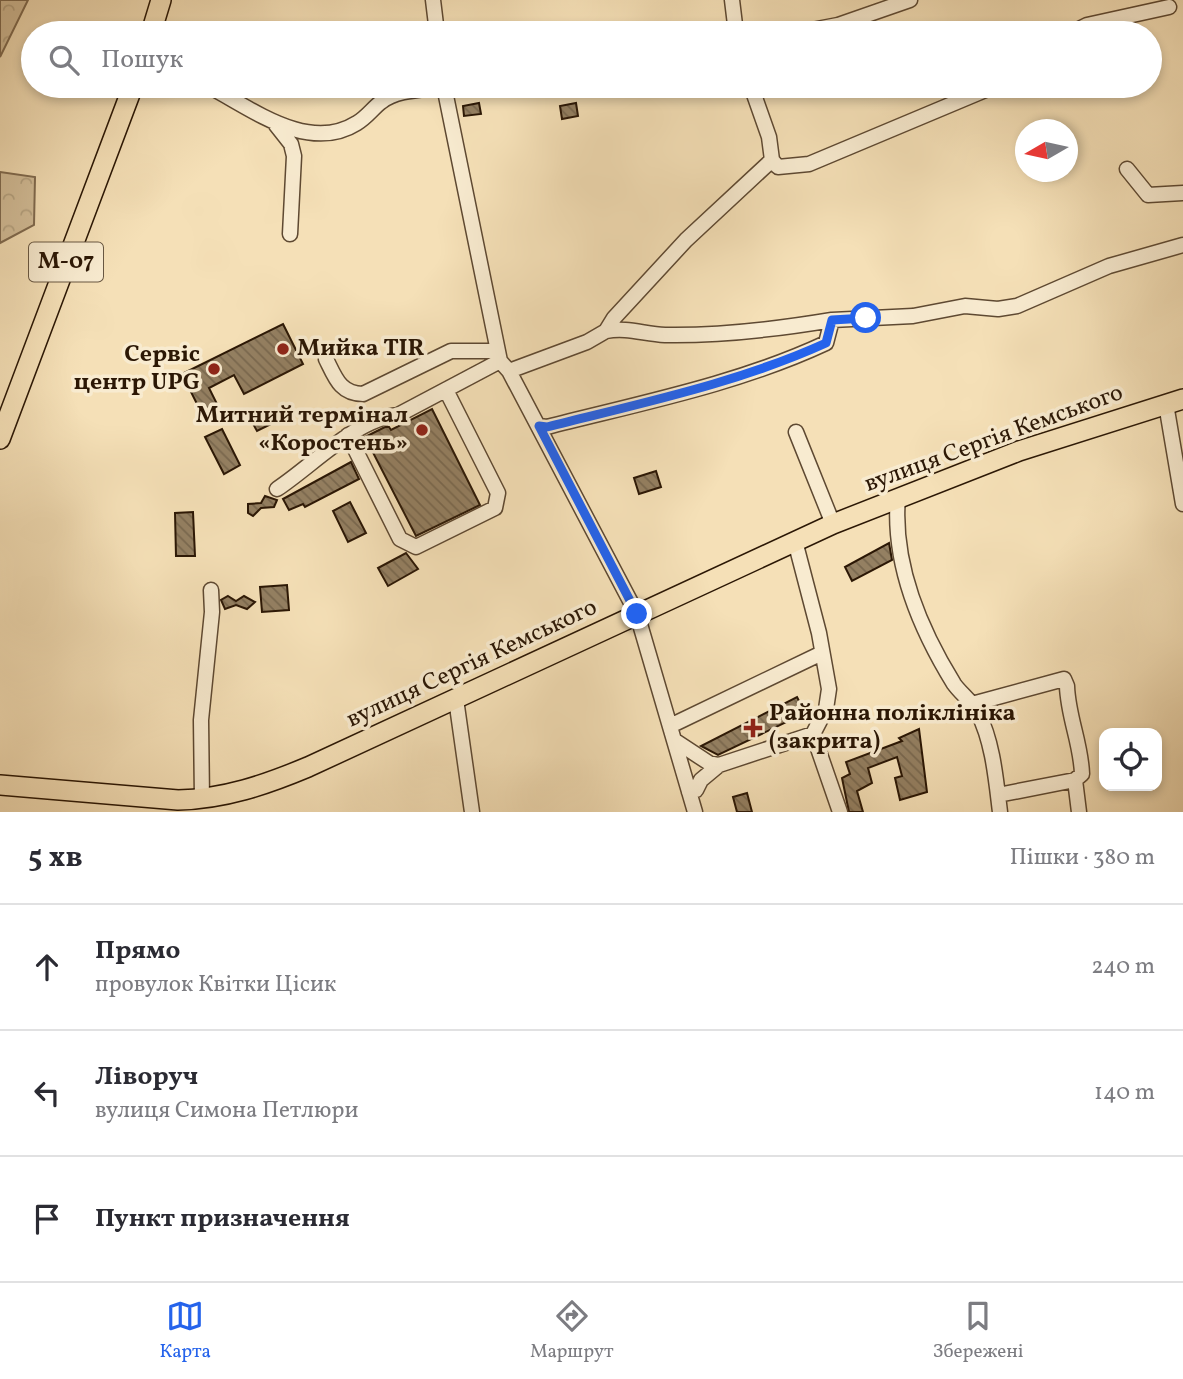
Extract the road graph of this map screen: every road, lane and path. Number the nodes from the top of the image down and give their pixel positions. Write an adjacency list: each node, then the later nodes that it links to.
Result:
1 (161, 0): 6 (highway)
2 (732, 0): 8 (street)
3 (910, 0): 9 (street)
4 (433, 2): 7 (street)
5 (1169, 7): 10 (street)
6 (155, 21)
7 (435, 21)
8 (735, 21)
9 (850, 21)
10 (1105, 21)
11 (128, 98): 32 (highway, М-07)
12 (231, 98): 17 (street)
13 (390, 98): 17 (street)
14 (447, 98): 26 (street)
15 (755, 98): 18 (street)
16 (966, 98): 18 (street)
17 (264, 115): 21 (street)
18 (772, 160): 24 (street)
19 (1127, 169): 20 (street)
20 (1183, 193)
21 (290, 234)
22 (1183, 245): 23 (street)
23 (832, 320): 24 (street); 29 (street)
24 (606, 331): 26 (street)
25 (326, 359): 26 (street)
26 (502, 361): 27 (street); 29 (street)
27 (446, 390): 31 (street); 31 (street)
28 (1175, 402): 34 (highway, вулиця Сергія Кемського); 35 (street)
29 (539, 426): 39 (street)
30 (796, 432): 36 (street)
31 (348, 435): 33 (street)
32 (0, 439)
33 (277, 489)
34 (898, 497): 36 (highway, вулиця Сергія Кемського); 42 (street)
35 (1183, 504)
36 (833, 524): 37 (highway, вулиця Сергія Кемського)
37 (795, 541): 39 (highway, вулиця Сергія Кемського); 40 (street)
38 (211, 590): 50 (street)
39 (637, 614): 41 (highway, вулиця Сергія Кемського); 43 (street)
40 (822, 653): 43 (street); 44 (street)
41 (456, 699): 50 (highway, вулиця Сергія Кемського); 52 (street)
42 (972, 704): 46 (street); 49 (street)
43 (672, 733): 45 (street); 48 (street)
44 (813, 734): 45 (street); 54 (street)
45 (719, 765): 48 (street)
46 (1075, 780): 49 (street); 56 (street)
47 (0, 785): 51 (highway, вулиця Сергія Кемського)
48 (689, 792): 53 (street)
49 (998, 795): 55 (street)
50 (202, 799): 51 (highway, вулиця Сергія Кемського)
51 (177, 806)
52 (472, 812)
53 (695, 812)
54 (841, 812)
55 (1000, 812)
56 (1079, 812)

